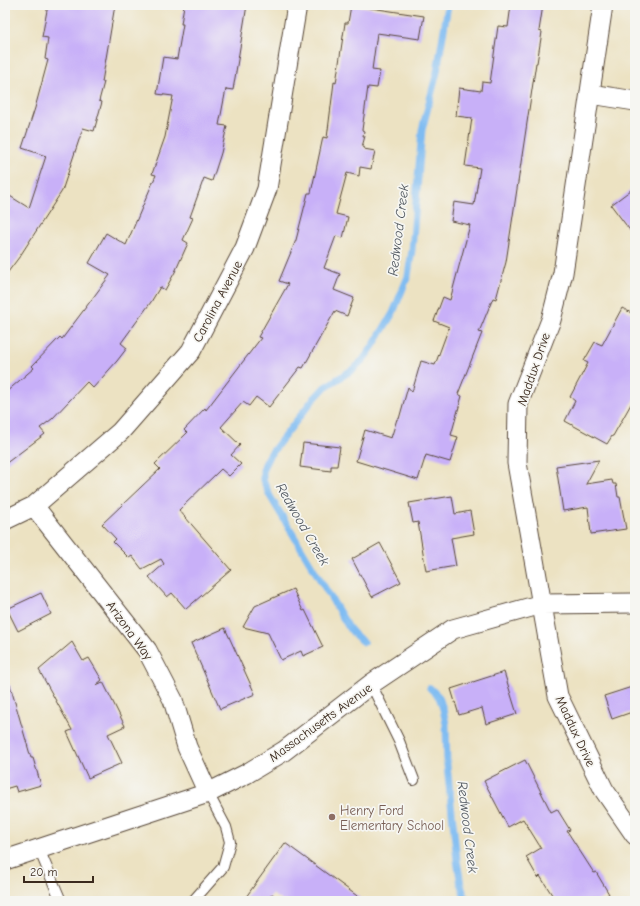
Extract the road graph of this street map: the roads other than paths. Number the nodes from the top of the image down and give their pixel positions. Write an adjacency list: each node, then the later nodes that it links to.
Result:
1 (297, 5): 5 (street, Carolina Avenue)
2 (603, 5): 3 (street, Maddux Drive)
3 (591, 94): 4 (street); 7 (street, Maddux Drive)
4 (635, 101)
5 (34, 506): 6 (street, Carolina Avenue); 11 (street, Arizona Way)
6 (5, 520)
7 (542, 604): 8 (street, Massachusetts Avenue); 9 (street, Massachusetts Avenue); 12 (street, Maddux Drive)
8 (635, 604)
9 (371, 684): 10 (lane); 11 (street, Massachusetts Avenue)
10 (414, 780)
11 (208, 793): 13 (street, Massachusetts Avenue); 16 (lane)
12 (635, 835)
13 (39, 849): 14 (street, Massachusetts Avenue); 15 (lane)
14 (5, 860)
15 (61, 901)
16 (193, 901)

